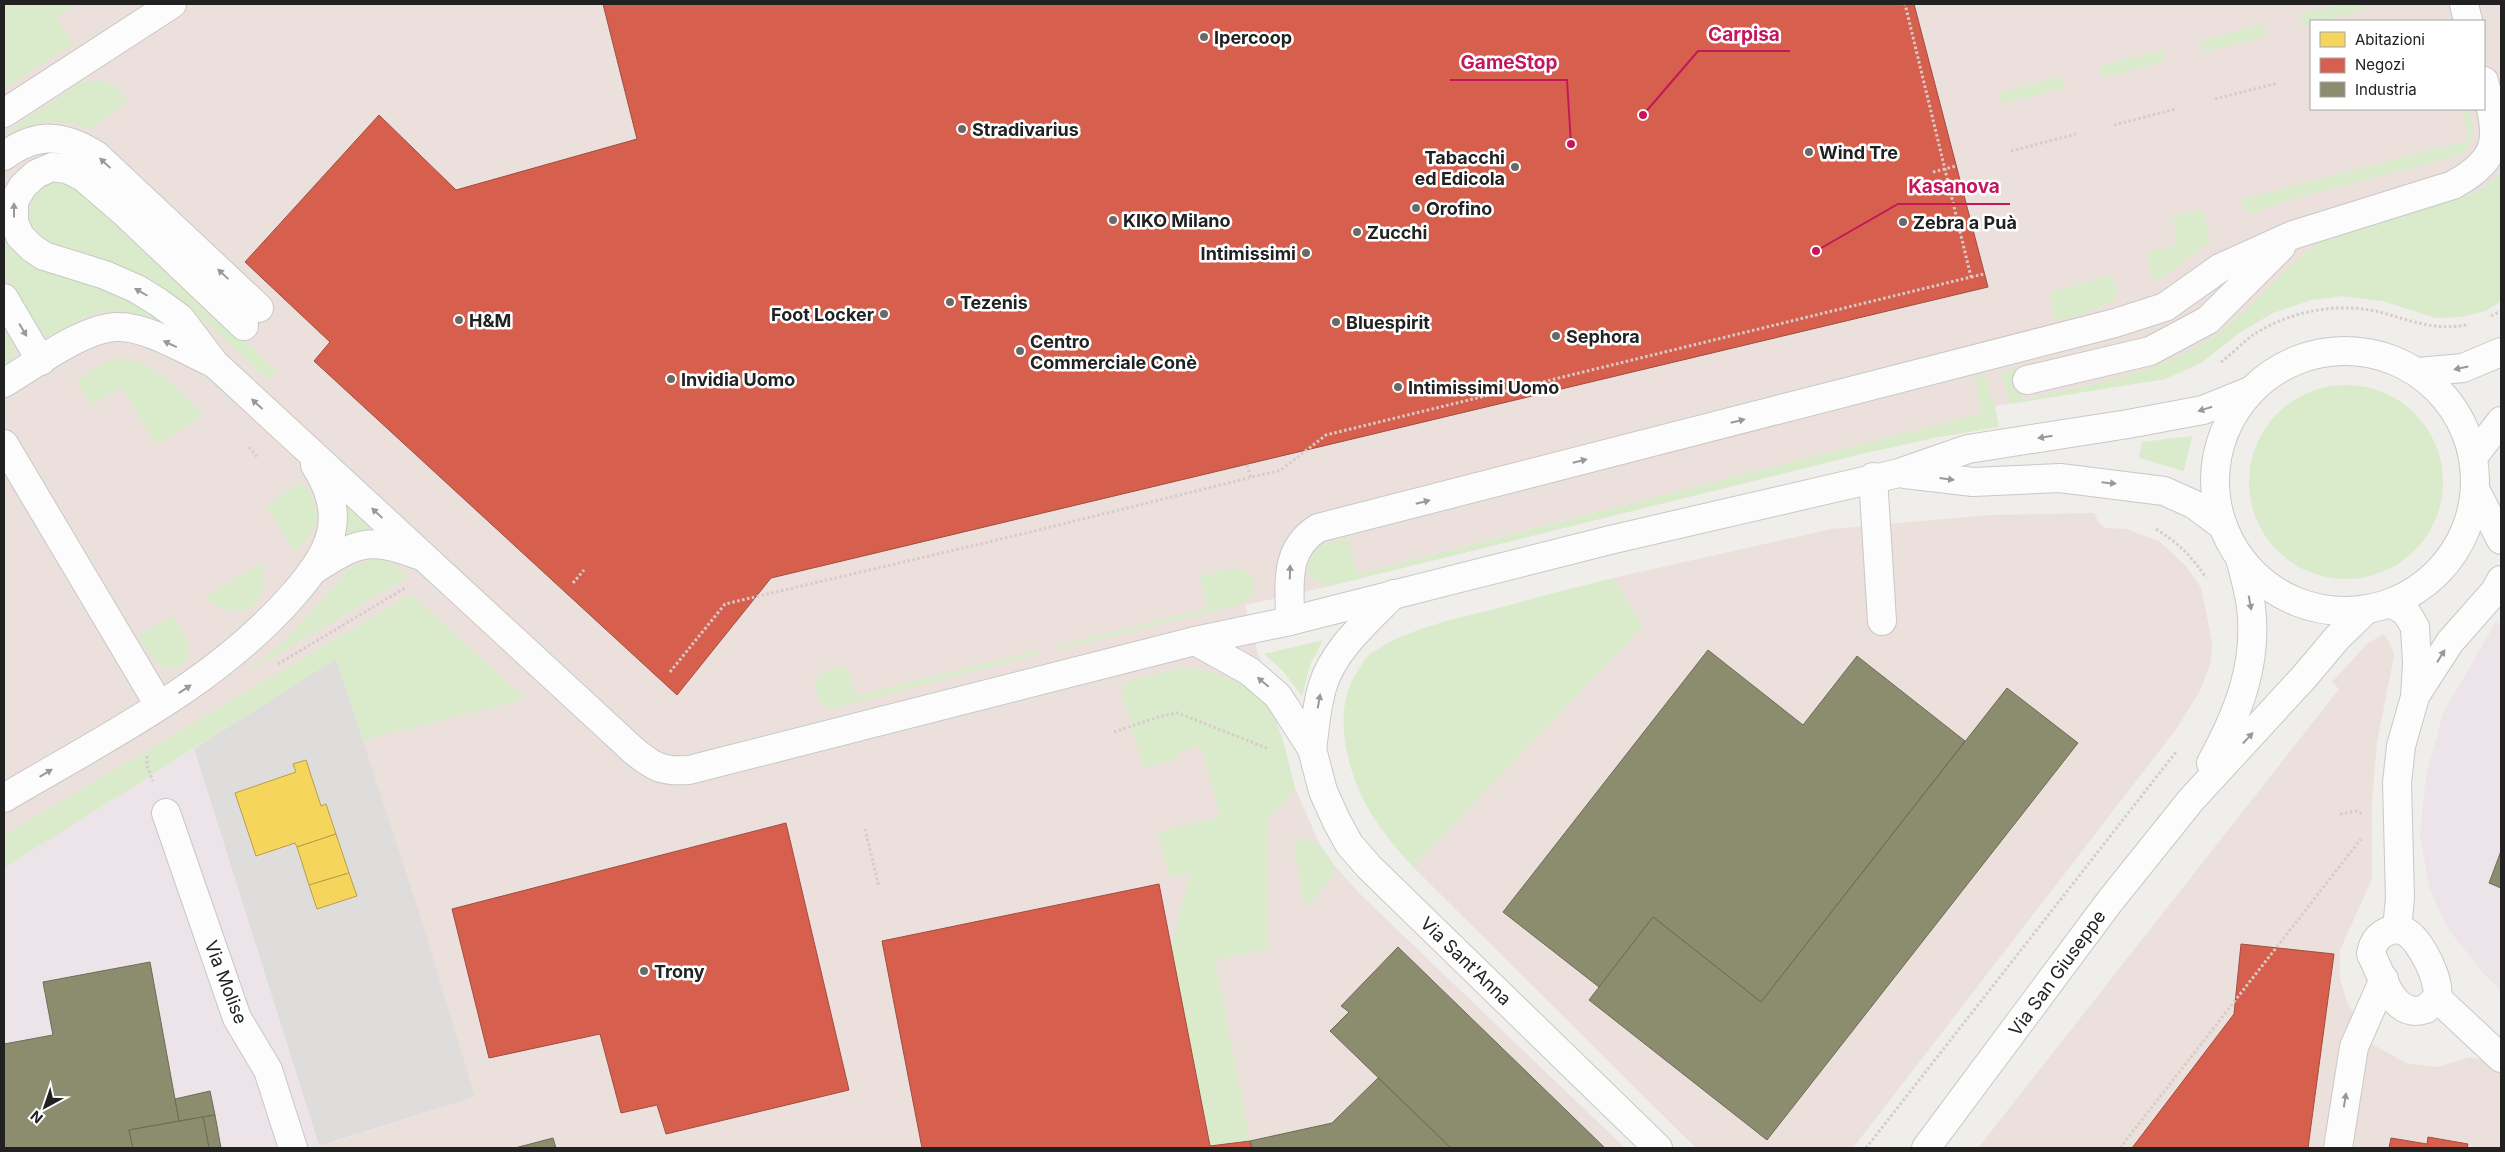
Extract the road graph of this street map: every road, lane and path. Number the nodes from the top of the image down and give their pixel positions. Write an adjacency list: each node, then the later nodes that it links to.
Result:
1 (172, 4): 7 (street)
2 (1905, 4): 13 (path)
3 (2278, 83): 5 (path)
4 (2485, 85): 15 (street)
5 (2215, 99)
6 (2176, 109): 8 (path)
7 (4, 113)
8 (2114, 125)
9 (2076, 134): 10 (path)
10 (2011, 151)
11 (4, 156): 21 (street, one-way to 11)
12 (1956, 166): 13 (path)
13 (1945, 169): 14 (path); 17 (path)
14 (1933, 172)
15 (2293, 234): 23 (street); 48 (street, one-way to 15)
16 (1984, 274): 17 (path)
17 (1971, 277): 34 (path)
18 (4, 298): 20 (street, one-way to 20)
19 (2501, 352): 22 (street, one-way to 22)
20 (41, 361): 21 (street, one-way to 20); 24 (street)
21 (215, 364): 27 (street, one-way to 21)
22 (2418, 372): 25 (street, Via San Giuseppe); 30 (street, Via San Giuseppe)
23 (2027, 380)
24 (4, 383)
25 (2250, 391): 33 (street, one-way to 33); 36 (street, Via San Giuseppe)
26 (2501, 421): 30 (street)
27 (302, 443): 40 (street, one-way to 27); 42 (street)
28 (4, 444): 53 (street)
29 (247, 445): 31 (path)
30 (2474, 457): 35 (street, Via San Giuseppe)
31 (258, 458)
32 (1247, 465): 34 (path)
33 (1886, 475): 36 (street, one-way to 36); 46 (street); 49 (street)
34 (1250, 478): 51 (path)
35 (2476, 491): 38 (street); 47 (street, Via San Giuseppe)
36 (2223, 526): 39 (street, Via San Giuseppe)
37 (2154, 528): 43 (path)
38 (2501, 540)
39 (2239, 556): 47 (street, Via San Giuseppe); 58 (street, Via San Giuseppe, one-way to 58)
40 (426, 558): 42 (street); 50 (street)
41 (584, 570): 45 (path)
42 (312, 571): 53 (street, one-way to 42)
43 (2207, 580)
44 (2501, 581): 52 (street, one-way to 44)
45 (573, 583)
46 (1394, 594): 48 (street); 56 (street, one-way to 46)
47 (2379, 606): 52 (street); 58 (street, Via San Giuseppe, one-way to 47)
48 (1290, 620): 50 (street)
49 (1882, 621)
50 (1195, 641): 56 (street, one-way to 50)
51 (670, 672)
52 (2415, 697): 65 (street)
53 (159, 706): 57 (street, one-way to 53)
54 (1114, 732): 56 (path)
55 (2182, 745): 71 (path)
56 (1314, 758): 70 (street, Via Sant'Anna)
57 (4, 798)
58 (2191, 800): 72 (street, Via San Giuseppe)
59 (166, 813): 69 (street, Via Molise)
60 (2340, 814): 61 (path)
61 (2364, 815)
62 (865, 829): 64 (path)
63 (2367, 833): 73 (path)
64 (879, 887)
65 (2397, 930): 66 (street); 67 (street)
66 (2384, 979): 67 (street); 74 (street, one-way to 66)
67 (2436, 998): 68 (street)
68 (2501, 1058)
69 (293, 1148)
70 (1658, 1148)
71 (1866, 1148)
72 (1926, 1148)
73 (2120, 1148)
74 (2338, 1148)

